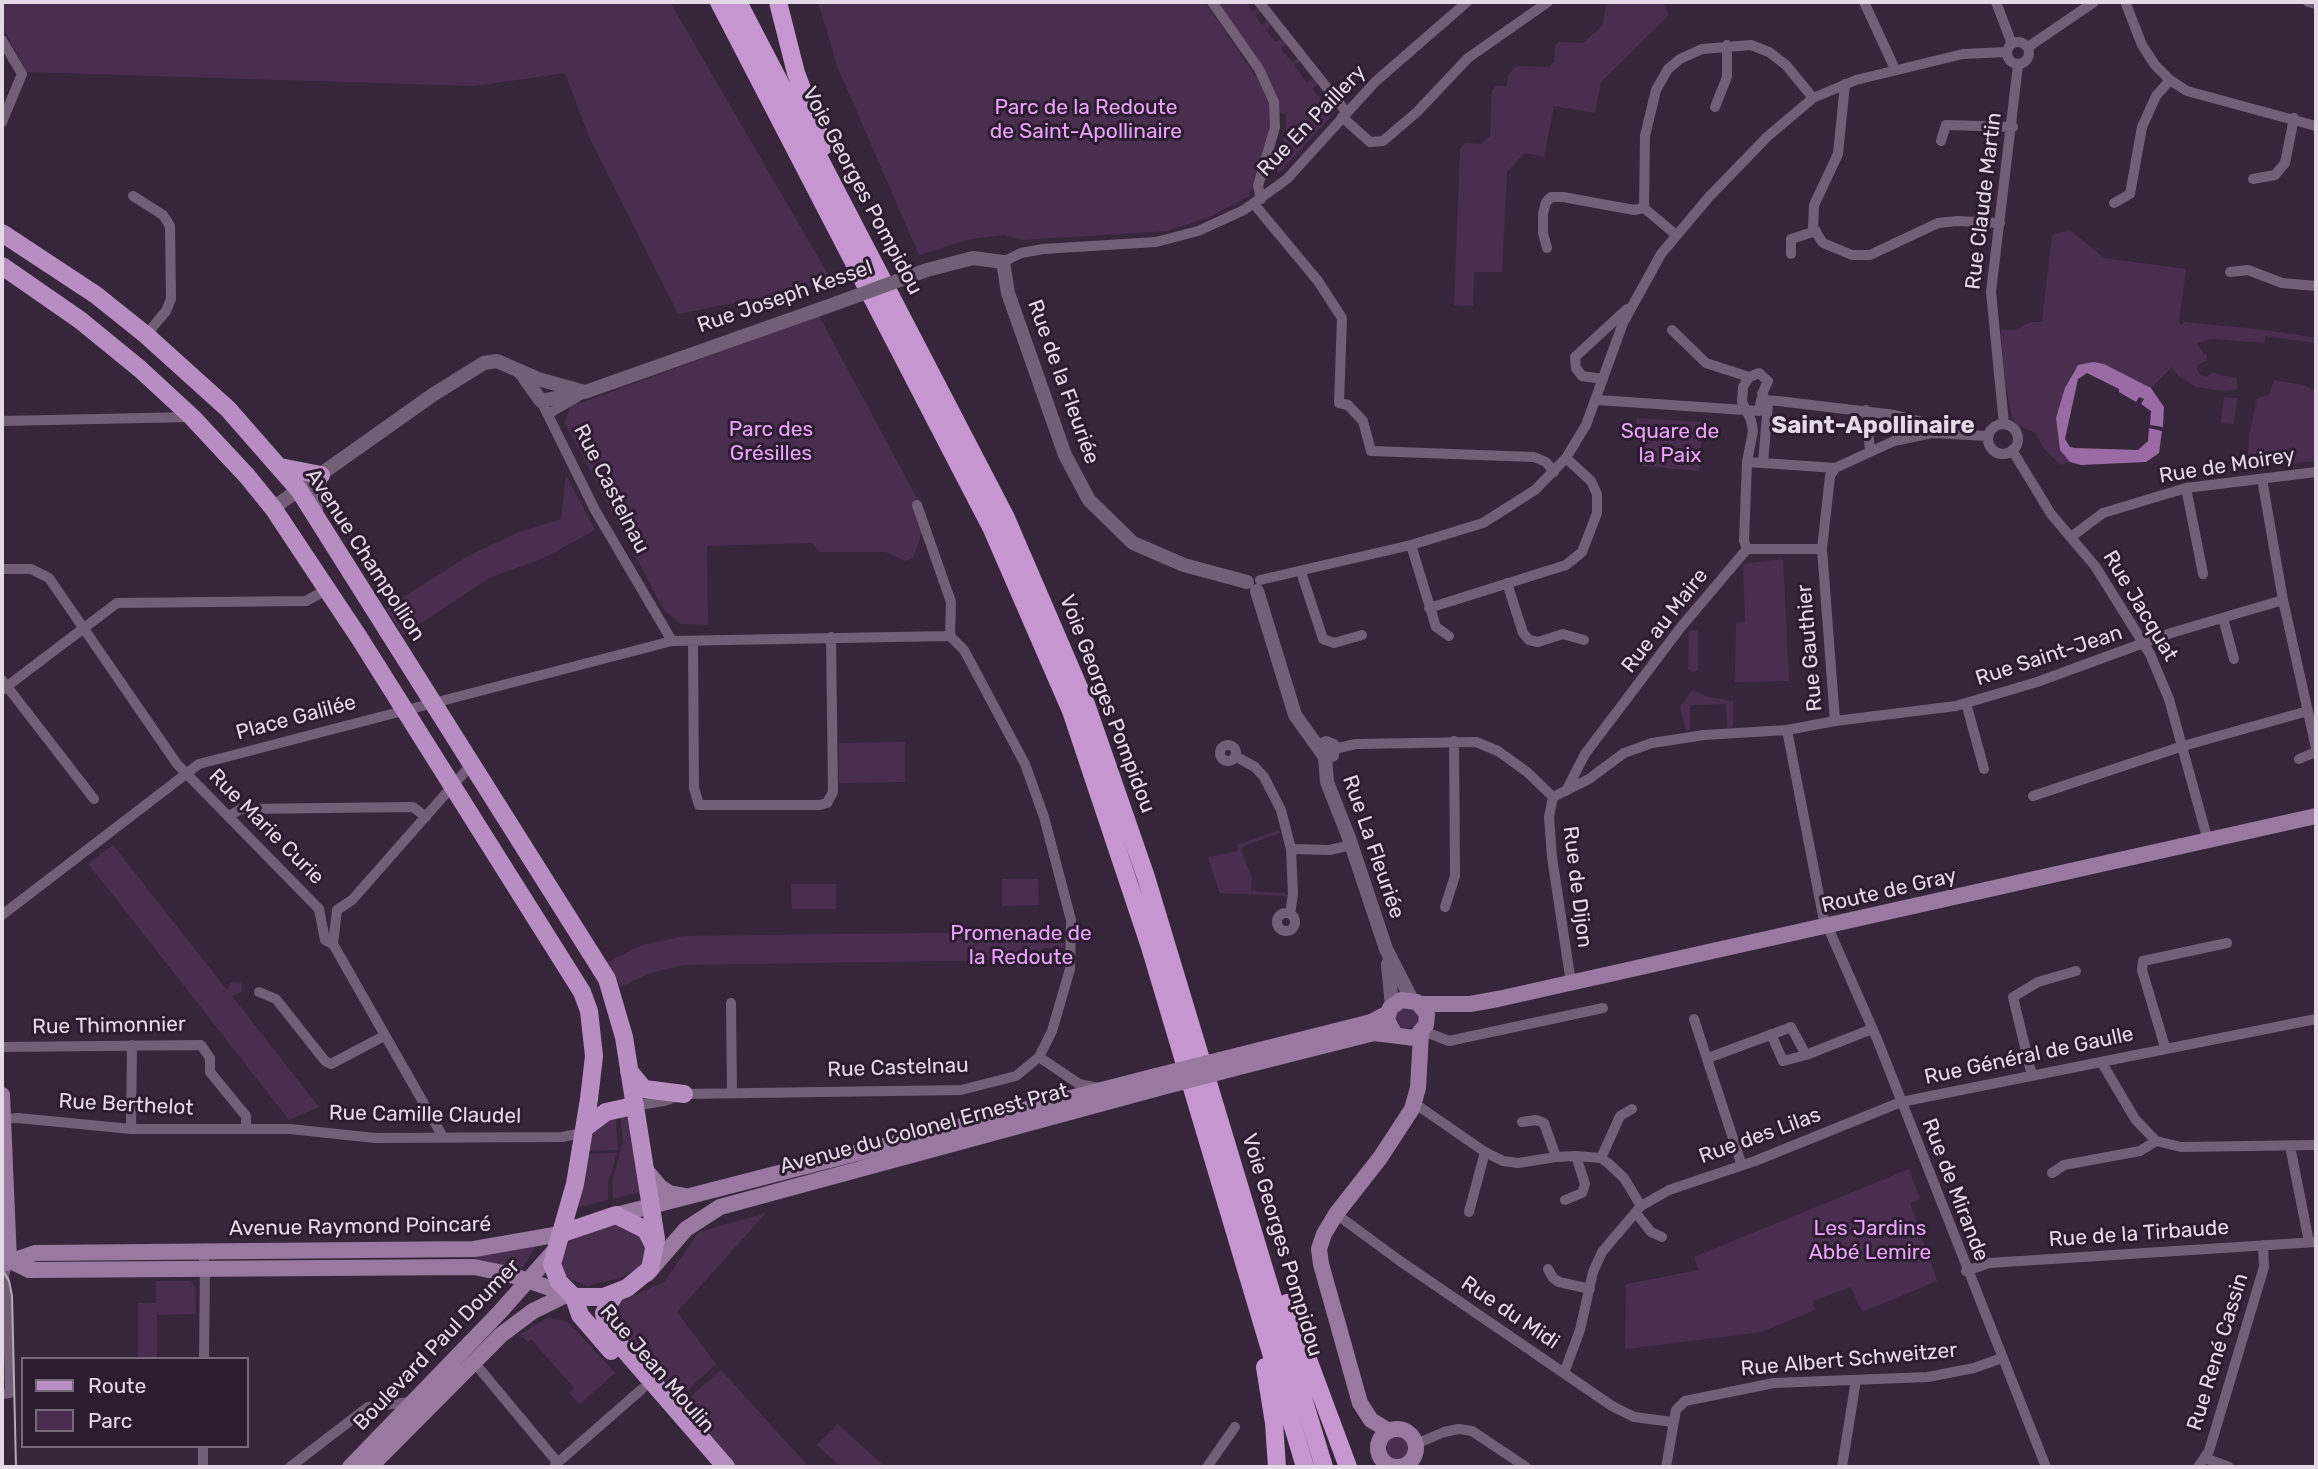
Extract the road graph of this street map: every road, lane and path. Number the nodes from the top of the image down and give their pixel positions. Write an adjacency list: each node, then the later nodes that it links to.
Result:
1 (719, 2): 210 (highway, Voie Georges Pompidou)
2 (738, 2): 40 (highway, Voie Georges Pompidou)
3 (778, 2): 40 (highway)
4 (1212, 2): 33 (street)
5 (1259, 2): 25 (street)
6 (1548, 2): 25 (street)
7 (1864, 2): 20 (street)
8 (1996, 2): 18 (street)
9 (2094, 2): 17 (street)
10 (2113, 2): 13 (street)
11 (2308, 2): 14 (street)
12 (1464, 3): 25 (street, Rue En Paillery)
13 (2127, 3): 21 (street)
14 (2316, 4)
15 (2, 40): 27 (street)
16 (1727, 45): 23 (street); 24 (street); 35 (street)
17 (2028, 47): 18 (street); 19 (street)
18 (2010, 48): 19 (street); 20 (street)
19 (2018, 65): 29 (street, Rue Claude Martin)
20 (1895, 69): 22 (street)
21 (2170, 80): 26 (street); 34 (street)
22 (1845, 84): 23 (street); 37 (street)
23 (1813, 98): 39 (street)
24 (1716, 107)
25 (1344, 115): 33 (street, Rue En Paillery)
26 (2294, 118): 28 (street); 31 (street)
27 (2, 122)
28 (2316, 125)
29 (2013, 127): 30 (street); 36 (street, Rue Claude Martin)
30 (1941, 141)
31 (2253, 179)
32 (133, 196): 49 (street)
33 (1257, 202): 43 (street, Rue En Paillery); 71 (street)
34 (2114, 203)
35 (1644, 208): 39 (street); 41 (street)
36 (2000, 223): 37 (street); 61 (street, Rue Claude Martin)
37 (1816, 231): 42 (street)
38 (2, 233): 49 (main road, Avenue Champollion)
39 (1675, 234): 47 (street)
40 (862, 240): 190 (highway, Voie Georges Pompidou)
41 (1547, 248)
42 (1791, 254)
43 (1003, 261): 53 (street, Rue Joseph Kessel, bridge); 88 (street, Rue de la Fleuriée)
44 (2, 266): 59 (main road, Avenue Champollion)
45 (2230, 272): 46 (street)
46 (2316, 286)
47 (1632, 305): 52 (street); 52 (street)
48 (1672, 330): 51 (street)
49 (146, 335): 69 (main road, Avenue Champollion)
50 (520, 372): 53 (street); 56 (street, Rue Castelnau); 73 (street)
51 (1749, 377): 55 (street); 57 (street)
52 (1603, 379): 54 (street)
53 (585, 392): 56 (street, Rue Joseph Kessel)
54 (1598, 400): 57 (street); 66 (street)
55 (1763, 400): 57 (street); 58 (street); 68 (street)
56 (545, 407): 99 (street, Rue Castelnau)
57 (1744, 410): 67 (street)
58 (1866, 410): 62 (street); 64 (street)
59 (192, 417): 60 (street); 78 (main road, Avenue Champollion)
60 (2, 421)
61 (2004, 425): 63 (street); 65 (street)
62 (1932, 433): 63 (street); 64 (street)
63 (1988, 436): 65 (street)
64 (1870, 450): 70 (street)
65 (2012, 450): 80 (street, Rue Jacquat)
66 (1566, 458): 71 (street); 87 (street)
67 (1747, 462): 68 (street); 83 (street)
68 (1763, 463): 70 (street)
69 (279, 467): 73 (main road); 76 (main road, Avenue Champollion)
70 (1835, 468): 82 (street, Rue Gauthier)
71 (1554, 472): 81 (street)
72 (2316, 472): 74 (street, Rue de Moirey)
73 (321, 475): 76 (street); 79 (street)
74 (2262, 479): 75 (street, Rue de Moirey); 90 (street)
75 (2186, 488): 80 (street, Rue de Moirey); 86 (street)
76 (299, 490): 78 (street); 79 (main road, Avenue Champollion)
77 (917, 505): 95 (street)
78 (273, 508): 89 (main road, Avenue Champollion)
79 (317, 519): 105 (main road, Avenue Champollion)
80 (2071, 537): 101 (street, Rue Jacquat)
81 (1410, 545): 85 (street); 91 (street)
82 (1822, 549): 83 (street); 107 (street, Rue Gauthier)
83 (1747, 550): 119 (street, Rue au Maire)
84 (2, 569): 93 (street, Rue Marie Curie)
85 (1301, 572): 88 (street); 94 (street)
86 (2203, 574)
87 (1507, 583): 91 (street); 98 (street)
88 (1255, 584): 112 (street)
89 (326, 590): 93 (street); 105 (main road, Avenue Champollion)
90 (2283, 600): 92 (street, Rue Saint-Jean); 106 (street)
91 (1429, 608): 96 (street)
92 (2223, 618): 101 (street, Rue Saint-Jean); 102 (street)
93 (83, 627): 103 (street); 117 (street, Rue Marie Curie)
94 (1362, 635)
95 (950, 636): 97 (street); 157 (street, Rue Castelnau)
96 (1449, 636)
97 (831, 637): 100 (street); 100 (street)
98 (1584, 640)
99 (672, 641): 100 (street); 105 (street, Place Galilée)
100 (693, 641)
101 (2144, 645): 104 (street, Rue Saint-Jean); 110 (street, Rue Jacquat)
102 (2234, 659)
103 (3, 685): 122 (street)
104 (1966, 703): 107 (street, Rue Saint-Jean); 116 (street, Rue Saint-Jean)
105 (419, 705): 115 (main road, Avenue Champollion); 117 (street, Place Galilée); 118 (main road, Avenue Champollion)
106 (2308, 711): 110 (street); 111 (street)
107 (1835, 720): 108 (street, Rue Gauthier)
108 (1787, 730): 119 (street); 134 (street, Rue Gauthier)
109 (1454, 741): 112 (street); 121 (street); 129 (street)
110 (2183, 746): 120 (street); 126 (street, Rue Jacquat)
111 (2316, 750): 114 (street)
112 (1326, 751): 127 (street, Rue La Fleuriée)
113 (1236, 757): 128 (street)
114 (2299, 759)
115 (471, 765): 118 (street); 161 (main road, Avenue Champollion)
116 (1984, 769)
117 (185, 774): 123 (street, Rue Marie Curie); 133 (street, Place Galilée)
118 (452, 789): 125 (street); 174 (main road, Avenue Champollion)
119 (1566, 791): 121 (street)
120 (2033, 796)
121 (1553, 797): 139 (street, Rue de Dijon)
122 (94, 799)
123 (229, 816): 125 (street); 130 (street, Rue Marie Curie)
124 (2316, 816): 126 (main road, Route de Gray)
125 (426, 817): 131 (street)
126 (2208, 841): 134 (main road, Route de Gray)
127 (1352, 845): 128 (street); 137 (street, Rue La Fleuriée)
128 (1291, 849): 132 (street)
129 (1445, 907)
130 (319, 909): 131 (street); 136 (street)
131 (337, 910): 136 (street)
132 (1290, 914)
133 (2, 915)
134 (1829, 926): 139 (main road, Route de Gray); 148 (street, Rue de Mirande)
135 (2227, 943): 155 (street, Rue Général de Gaulle)
136 (333, 944): 151 (street)
137 (1386, 949): 141 (street, Rue La Fleuriée); 145 (street, Rue La Fleuriée)
138 (2076, 971): 162 (street)
139 (1571, 983): 143 (main road, Route de Gray)
140 (259, 992): 151 (street)
141 (1416, 1002): 143 (main road, Route de Gray); 145 (main road); 149 (main road)
142 (731, 1003): 165 (street)
143 (1470, 1004): 149 (main road, Route de Gray)
144 (1603, 1008): 149 (street)
145 (1390, 1009): 152 (main road); 159 (main road)
146 (1694, 1019): 158 (street)
147 (2316, 1019): 155 (street, Rue Général de Gaulle)
148 (1872, 1029): 156 (street); 169 (street, Rue de Mirande)
149 (1423, 1030): 152 (main road); 168 (main road)
150 (1771, 1034): 156 (street); 156 (street); 158 (street)
151 (384, 1035): 177 (street)
152 (1398, 1037): 159 (main road); 168 (main road)
153 (132, 1045): 154 (street, Rue Thimonnier); 175 (street, Rue Thimonnier); 176 (street)
154 (2, 1047)
155 (2165, 1047): 160 (street, Rue Général de Gaulle)
156 (1806, 1055)
157 (1039, 1057): 164 (street); 165 (street, Rue Castelnau)
158 (1708, 1058): 187 (street)
159 (1241, 1061): 163 (main road, Avenue du Colonel Ernest Prat, bridge)
160 (2102, 1063): 162 (street, Rue Général de Gaulle); 179 (street)
161 (629, 1071): 166 (main road); 170 (main road, Avenue Champollion)
162 (2032, 1076): 169 (street, Rue Général de Gaulle)
163 (1154, 1083): 164 (main road, Avenue du Colonel Ernest Prat); 209 (main road, Avenue du Colonel Ernest Prat)
164 (1104, 1089): 191 (main road, Avenue du Colonel Ernest Prat)
165 (732, 1093): 166 (street, Rue Castelnau)
166 (684, 1094): 170 (street, Rue Castelnau)
167 (2, 1095): 172 (main road)
168 (1416, 1096): 183 (street); 196 (main road)
169 (1901, 1102): 187 (street, Rue des Lilas); 208 (street, Rue de Mirande)
170 (633, 1106): 174 (main road); 188 (main road, Avenue Champollion)
171 (1632, 1109): 186 (street)
172 (3, 1119): 176 (street, Rue Berthelot); 205 (main road)
173 (1522, 1122): 185 (street)
174 (586, 1127): 178 (street, Rue Camille Claudel); 182 (main road, Avenue Champollion)
175 (247, 1128): 176 (street, Rue Berthelot); 177 (street, Rue Camille Claudel)
176 (131, 1129)
177 (443, 1137): 178 (street, Rue Camille Claudel)
178 (562, 1137): 182 (street)
179 (2156, 1141): 181 (street); 189 (street)
180 (2316, 1145): 181 (street)
181 (2290, 1146): 200 (street)
182 (582, 1151): 198 (main road, Avenue Champollion)
183 (1485, 1153): 185 (street); 195 (street)
184 (1576, 1156): 185 (street); 186 (street); 192 (street)
185 (1556, 1157)
186 (1601, 1158): 194 (street)
187 (1741, 1163): 194 (street, Rue des Lilas)
188 (644, 1168): 191 (main road); 193 (main road, Avenue Champollion)
189 (2052, 1173)
190 (1240, 1182): 241 (highway, Voie Georges Pompidou); 242 (highway)
191 (691, 1196): 193 (main road, Avenue du Colonel Ernest Prat)
192 (1565, 1200)
193 (650, 1206): 197 (main road, Avenue du Colonel Ernest Prat); 202 (main road, Avenue Champollion)
194 (1639, 1210): 199 (street); 212 (street, Rue des Lilas)
195 (1469, 1212)
196 (1336, 1214): 219 (street, Rue du Midi); 226 (main road)
197 (616, 1215): 198 (main road); 202 (main road)
198 (560, 1234): 203 (main road); 204 (main road, Avenue Raymond Poincaré)
199 (1662, 1237)
200 (2312, 1242): 201 (street, Rue de la Tirbaude)
201 (2263, 1245): 208 (street, Rue de la Tirbaude); 230 (street, Rue René Cassin)
202 (655, 1250): 209 (main road)
203 (554, 1251): 211 (main road, Boulevard Paul Doumer); 214 (main road)
204 (203, 1260): 205 (main road, Avenue Raymond Poincaré); 206 (main road, Avenue Raymond Poincaré); 216 (street)
205 (5, 1263): 222 (street)
206 (474, 1267): 211 (main road, Avenue Raymond Poincaré); 215 (main road, Avenue Raymond Poincaré)
207 (1548, 1269): 212 (street)
208 (1966, 1271): 217 (street, Rue de Mirande)
209 (643, 1278): 213 (main road)
210 (1249, 1278): 239 (highway); 240 (highway, Voie Georges Pompidou)
211 (528, 1281): 214 (main road, Avenue Raymond Poincaré); 215 (main road, Boulevard Paul Doumer)
212 (1590, 1289): 219 (street, Rue des Lilas)
213 (615, 1294): 214 (main road); 237 (main road, Rue Jean Moulin)
214 (571, 1295): 218 (main road, Boulevard Paul Doumer); 221 (main road, Rue Jean Moulin)
215 (499, 1313): 223 (main road, Boulevard Paul Doumer)
216 (204, 1357)
217 (2002, 1358): 220 (street, Rue Albert Schweitzer); 247 (street, Rue de Mirande)
218 (473, 1361): 231 (street); 235 (main road, Boulevard Paul Doumer)
219 (1564, 1373): 224 (street, Rue du Midi)
220 (1856, 1380): 224 (street, Rue Albert Schweitzer); 246 (street)
221 (642, 1389): 231 (street); 236 (main road, Rue Jean Moulin)
222 (6, 1393)
223 (411, 1402): 233 (street); 234 (main road, Boulevard Paul Doumer)
224 (1673, 1422): 245 (street)
225 (1235, 1427): 238 (street)
226 (1389, 1431): 227 (main road); 243 (main road)
227 (1416, 1444): 229 (street); 243 (main road)
228 (203, 1448): 232 (street)
229 (1512, 1463): 244 (street)
230 (2202, 1463): 248 (street)
231 (556, 1465)
232 (203, 1467)
233 (290, 1467)
234 (351, 1467)
235 (370, 1467)
236 (713, 1467)
237 (726, 1467)
238 (1207, 1467)
239 (1277, 1467)
240 (1305, 1467)
241 (1324, 1467)
242 (1348, 1467)
243 (1394, 1467)
244 (1526, 1467)
245 (1666, 1467)
246 (1842, 1467)
247 (2046, 1467)
248 (2229, 1467)

